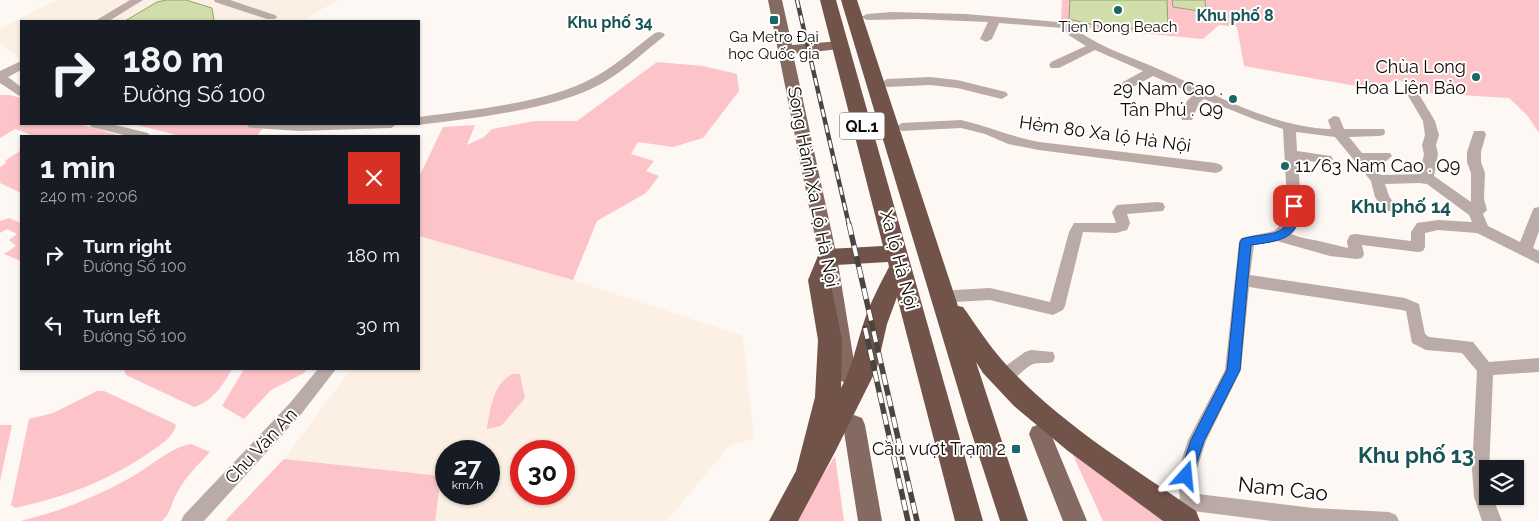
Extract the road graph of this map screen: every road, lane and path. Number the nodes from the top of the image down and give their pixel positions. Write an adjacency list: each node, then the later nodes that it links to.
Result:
1 (138, 0): 8 (street)
2 (219, 0): 6 (street)
3 (776, 0): 13 (main road, Song Hành Xa Lộ Hà Nội)
4 (828, 0): 11 (highway, Xa lộ Hà Nội / QL.1)
5 (858, 9): 7 (street); 20 (highway, Xa lộ Hà Nội / QL.1); 48 (highway, Xa lộ Hà Nội / QL.1)
6 (271, 17)
7 (995, 19): 10 (street); 12 (street)
8 (103, 20)
9 (658, 35): 30 (street)
10 (986, 39)
11 (840, 45): 13 (main road); 58 (highway, Xa lộ Hà Nội / QL.1)
12 (1096, 46): 14 (street); 16 (street)
13 (786, 50): 56 (main road, Song Hành Xa Lộ Hà Nội)
14 (1055, 65)
15 (20, 66): 18 (street)
16 (1153, 71): 21 (street); 25 (street)
17 (964, 74): 19 (street)
18 (0, 76): 22 (street)
19 (930, 81): 20 (street); 27 (street)
20 (887, 83): 34 (highway, Xa lộ Hà Nội / QL.1)
21 (1127, 86)
22 (20, 92)
23 (0, 93): 24 (street)
24 (20, 93)
25 (1203, 94): 28 (street); 35 (street)
26 (1413, 94): 46 (street)
27 (1002, 95)
28 (1186, 117)
29 (1334, 120): 37 (street)
30 (420, 121)
31 (100, 125): 39 (street)
32 (268, 125): 33 (street)
33 (360, 125)
34 (902, 126): 44 (street, Hẻm 80 Xa lộ Hà Nội); 47 (highway, Xa lộ Hà Nội / QL.1)
35 (1289, 128): 37 (street); 40 (street)
36 (1379, 132): 37 (street)
37 (1339, 133): 42 (street)
38 (1479, 134): 51 (street)
39 (139, 135)
40 (1291, 155): 43 (street); 54 (street)
41 (1385, 156): 42 (street)
42 (1358, 157): 45 (street)
43 (1326, 159)
44 (1216, 168)
45 (1377, 179): 46 (street); 50 (street)
46 (1426, 180): 51 (street)
47 (920, 182): 48 (highway); 60 (highway, Xa lộ Hà Nội / QL.1)
48 (914, 203): 60 (highway, Xa lộ Hà Nội / QL.1)
49 (1158, 207): 60 (street)
50 (1388, 207)
51 (1477, 211): 53 (street)
52 (1539, 212): 55 (street)
53 (1481, 228): 54 (street); 55 (street)
54 (1279, 236): 59 (street)
55 (1525, 249): 57 (street)
56 (828, 257): 58 (highway); 66 (main road, Song Hành Xa Lộ Hà Nội); 71 (highway)
57 (1539, 258)
58 (899, 259): 71 (highway); 76 (highway, Xa lộ Hà Nội)
59 (1243, 280): 64 (street); 72 (street)
60 (949, 296): 61 (highway, Xa lộ Hà Nội / QL.1); 68 (highway, Xa lộ Hà Nội / QL.1)
61 (966, 329): 67 (highway); 68 (highway, Xa lộ Hà Nội / QL.1)
62 (1047, 357): 67 (street)
63 (1539, 365): 64 (street)
64 (1485, 369): 80 (street)
65 (327, 370): 73 (street, Chu Văn An)
66 (846, 374)
67 (1002, 378): 72 (highway)
68 (980, 422): 77 (highway, Xa lộ Hà Nội / QL.1)
69 (854, 425): 75 (main road)
70 (1040, 434): 78 (main road)
71 (809, 474): 74 (highway)
72 (1186, 514): 79 (street, Nam Cao)
73 (191, 521)
74 (783, 521)
75 (870, 521)
76 (968, 521)
77 (1014, 521)
78 (1075, 521)
79 (1389, 521)
80 (1492, 521)

